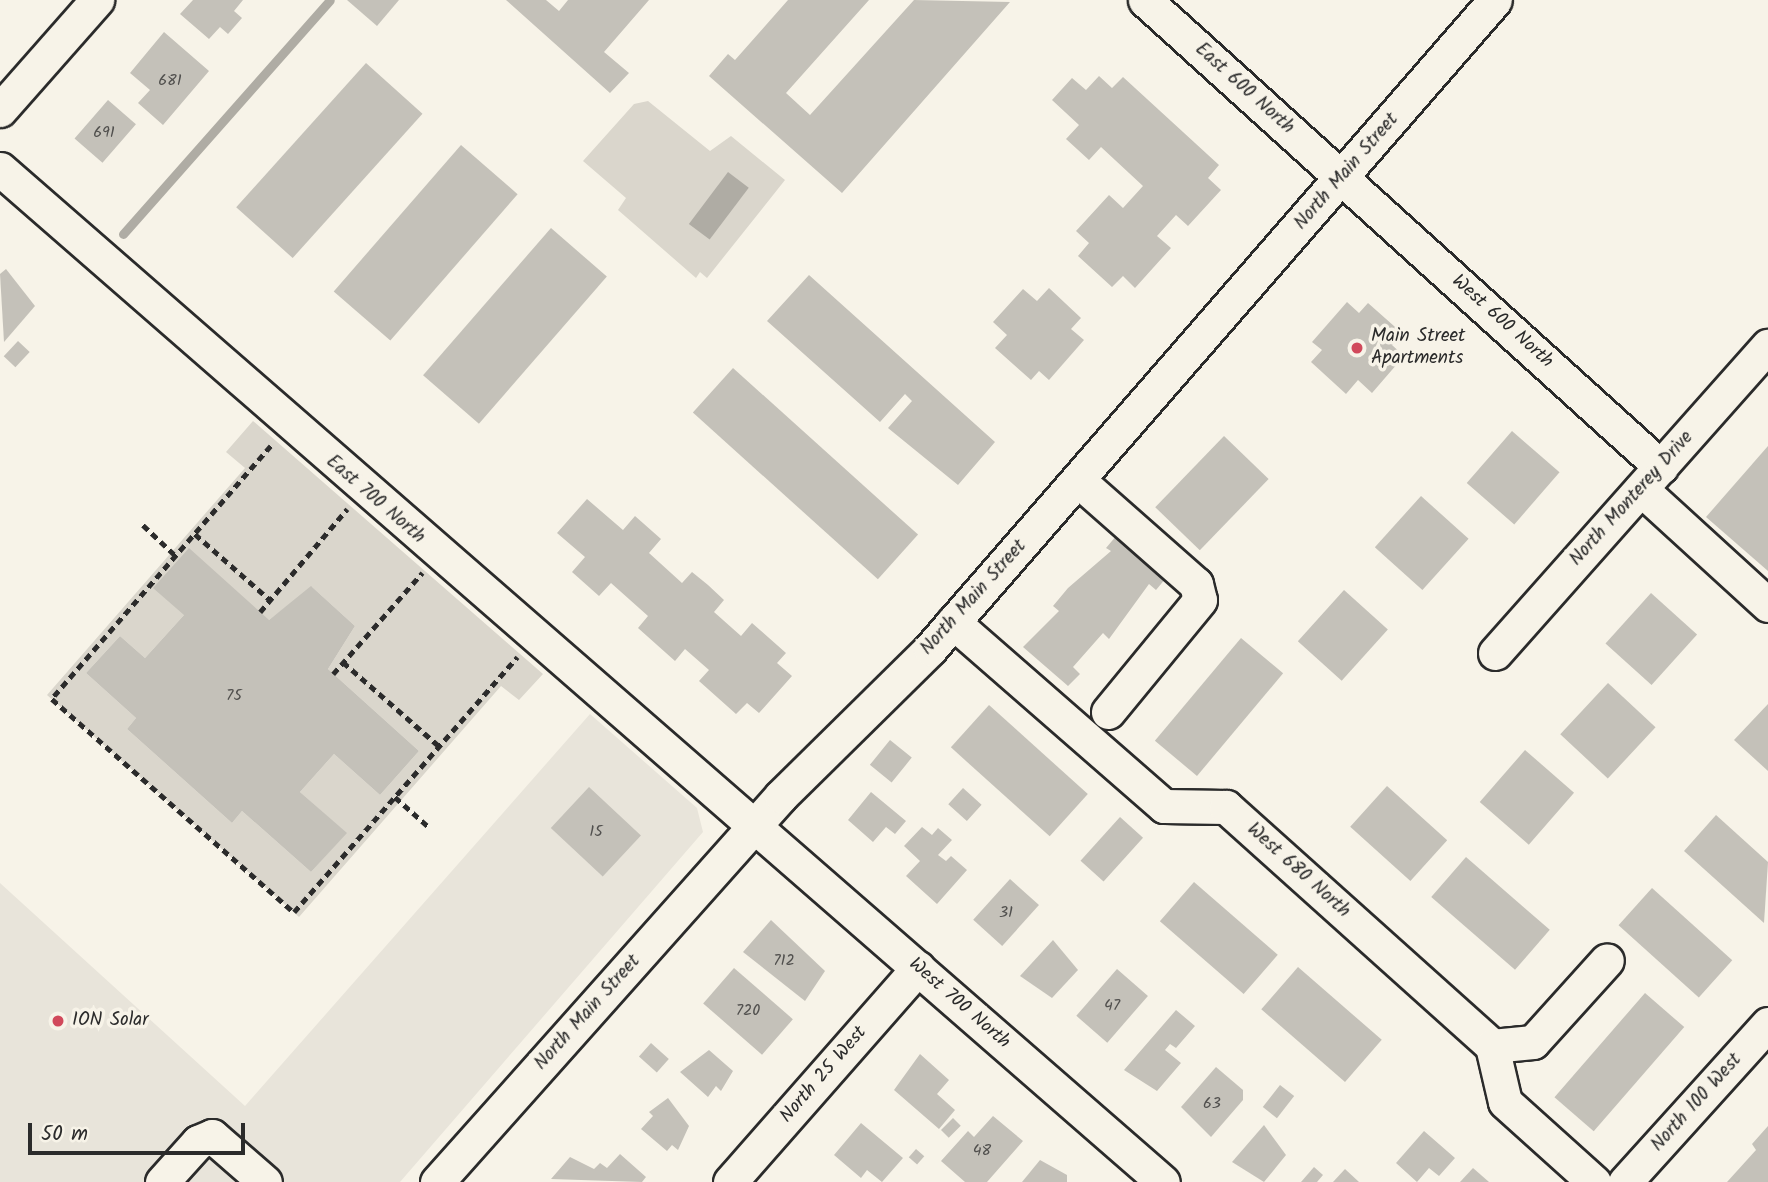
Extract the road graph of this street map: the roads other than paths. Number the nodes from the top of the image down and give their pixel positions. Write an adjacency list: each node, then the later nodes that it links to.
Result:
1 (97, 0): 4 (street)
2 (1145, 0): 6 (street, East 600 North)
3 (1495, 0): 6 (street, North Main Street)
4 (0, 110)
5 (0, 169): 14 (street, East 700 North)
6 (1343, 177): 8 (street, West 600 North); 9 (street, North Main Street)
7 (1768, 346): 8 (street, North Monterey Drive)
8 (1651, 478): 10 (street, West 600 North); 12 (street, North Monterey Drive)
9 (1079, 481): 11 (street, North Main Street); 13 (street)
10 (1768, 605)
11 (953, 622): 14 (street, North Main Street); 18 (street, West 680 North)
12 (1495, 653)
13 (1108, 712)
14 (753, 827): 16 (street, West 700 North); 21 (street, North Main Street)
15 (1607, 960): 18 (street)
16 (918, 968): 22 (street, North 25 West); 23 (street, West 700 North)
17 (1768, 1024): 25 (street, North 100 West)
18 (1492, 1046): 24 (street)
19 (162, 1182): 20 (street)
20 (265, 1182)
21 (437, 1182)
22 (730, 1182)
23 (1163, 1182)
24 (1594, 1182)
25 (1625, 1182)

